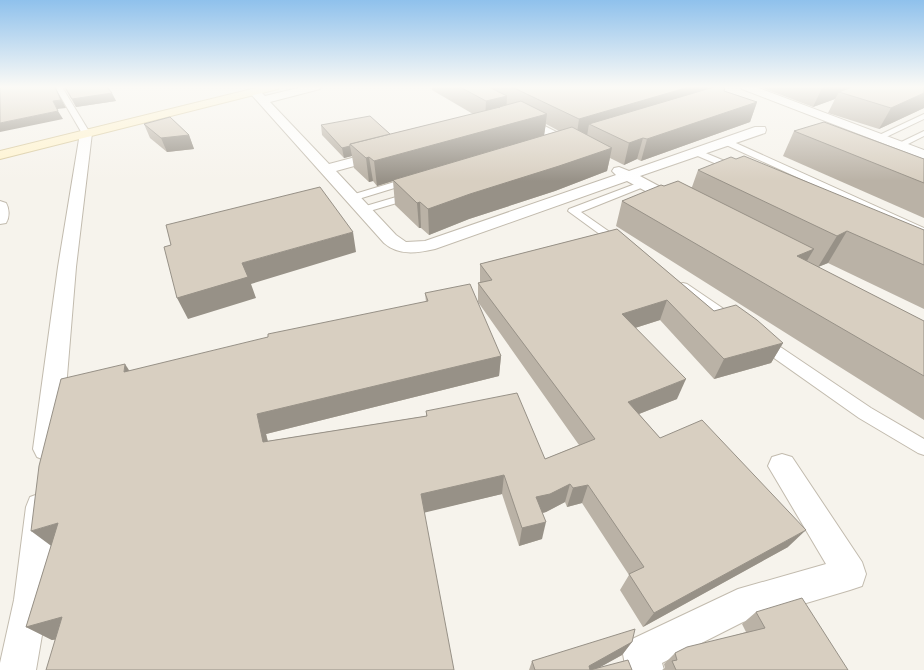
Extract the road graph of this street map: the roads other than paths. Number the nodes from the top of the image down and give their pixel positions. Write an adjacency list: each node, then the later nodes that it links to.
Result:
1 (77, 118): 8 (lane)
2 (155, 118): 8 (street)
3 (280, 118): 17 (street)
4 (515, 118): 19 (street)
5 (827, 118): 10 (street)
6 (919, 118): 10 (lane)
7 (760, 130): 11 (street)
8 (86, 133): 16 (street); 33 (street)
9 (924, 133): 12 (lane)
10 (879, 137): 12 (street)
11 (726, 142): 14 (street); 28 (lane)
12 (899, 145): 15 (street)
13 (394, 151): 17 (street)
14 (696, 152): 18 (lane); 19 (street)
15 (924, 154)
16 (0, 155)
17 (326, 169): 23 (street)
18 (746, 174)
19 (628, 176): 21 (street); 25 (street)
20 (420, 178): 23 (lane)
21 (643, 184): 26 (street); 29 (lane)
22 (423, 192): 25 (lane)
23 (352, 198): 25 (street)
24 (0, 206): 27 (street)
25 (363, 210)
26 (692, 210)
27 (0, 219)
28 (924, 232)
29 (631, 252)
30 (670, 279): 31 (lane)
31 (924, 448)
32 (782, 466): 34 (street)
33 (18, 670)
34 (645, 670)

